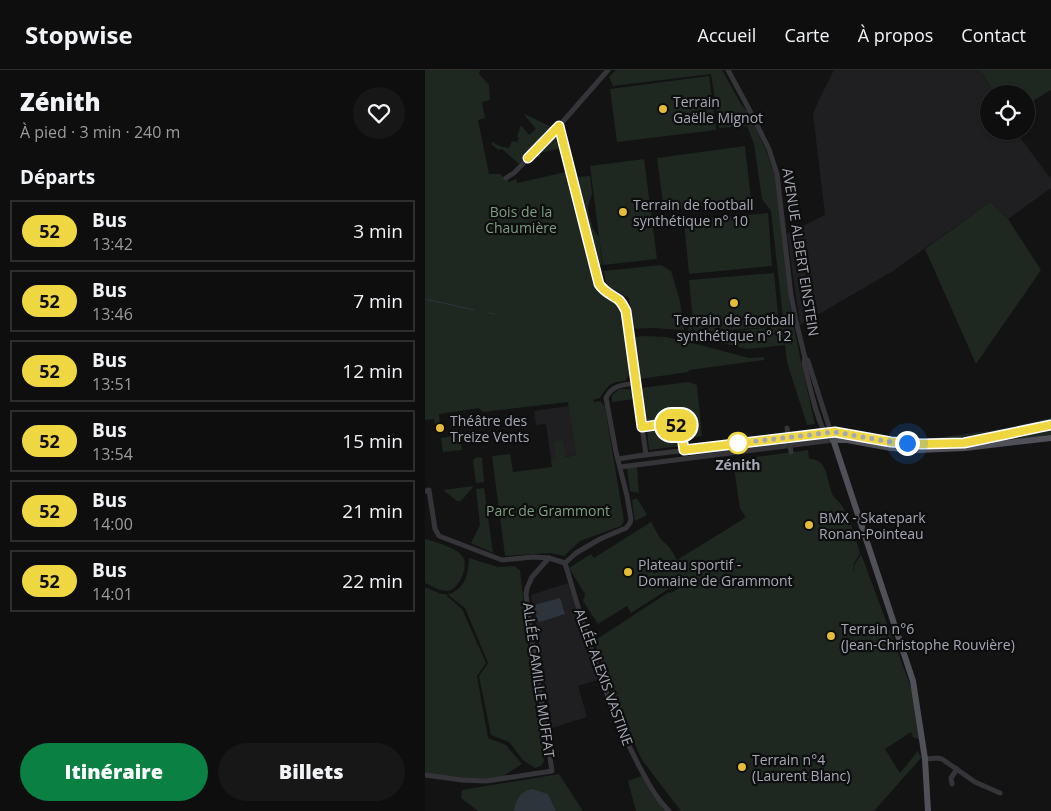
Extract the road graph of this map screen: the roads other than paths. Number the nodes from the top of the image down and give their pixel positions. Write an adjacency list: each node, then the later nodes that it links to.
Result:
1 (608, 70): 3 (street)
2 (728, 70): 8 (street, AVENUE ALBERT EINSTEIN)
3 (559, 126): 4 (street); 5 (street)
4 (506, 178)
5 (636, 383): 17 (street); 18 (street)
6 (1051, 425): 14 (main road)
7 (787, 428): 9 (street)
8 (828, 433): 9 (street); 11 (main road, AVENUE ALBERT EINSTEIN); 14 (main road)
9 (789, 437): 13 (street); 17 (street)
10 (1051, 438): 14 (main road)
11 (833, 440): 12 (main road); 13 (street); 16 (main road, AVENUE ALBERT EINSTEIN)
12 (847, 440): 14 (main road); 16 (main road)
13 (790, 445): 15 (street); 19 (street)
14 (921, 447)
15 (791, 452)
16 (837, 452): 23 (main road, AVENUE ALBERT EINSTEIN)
17 (646, 455): 18 (street)
18 (618, 459): 19 (street)
19 (620, 466): 22 (street)
20 (427, 491): 21 (street)
21 (549, 558): 22 (street); 25 (street, ALLÉE CAMILLE MUFFAT)
22 (565, 563): 28 (street, ALLÉE ALEXIS VASTINE)
23 (925, 759): 24 (street); 29 (main road, AVENUE ALBERT EINSTEIN)
24 (957, 769): 26 (street); 27 (street)
25 (425, 775)
26 (952, 784)
27 (1001, 793)
28 (669, 811)
29 (927, 811)

